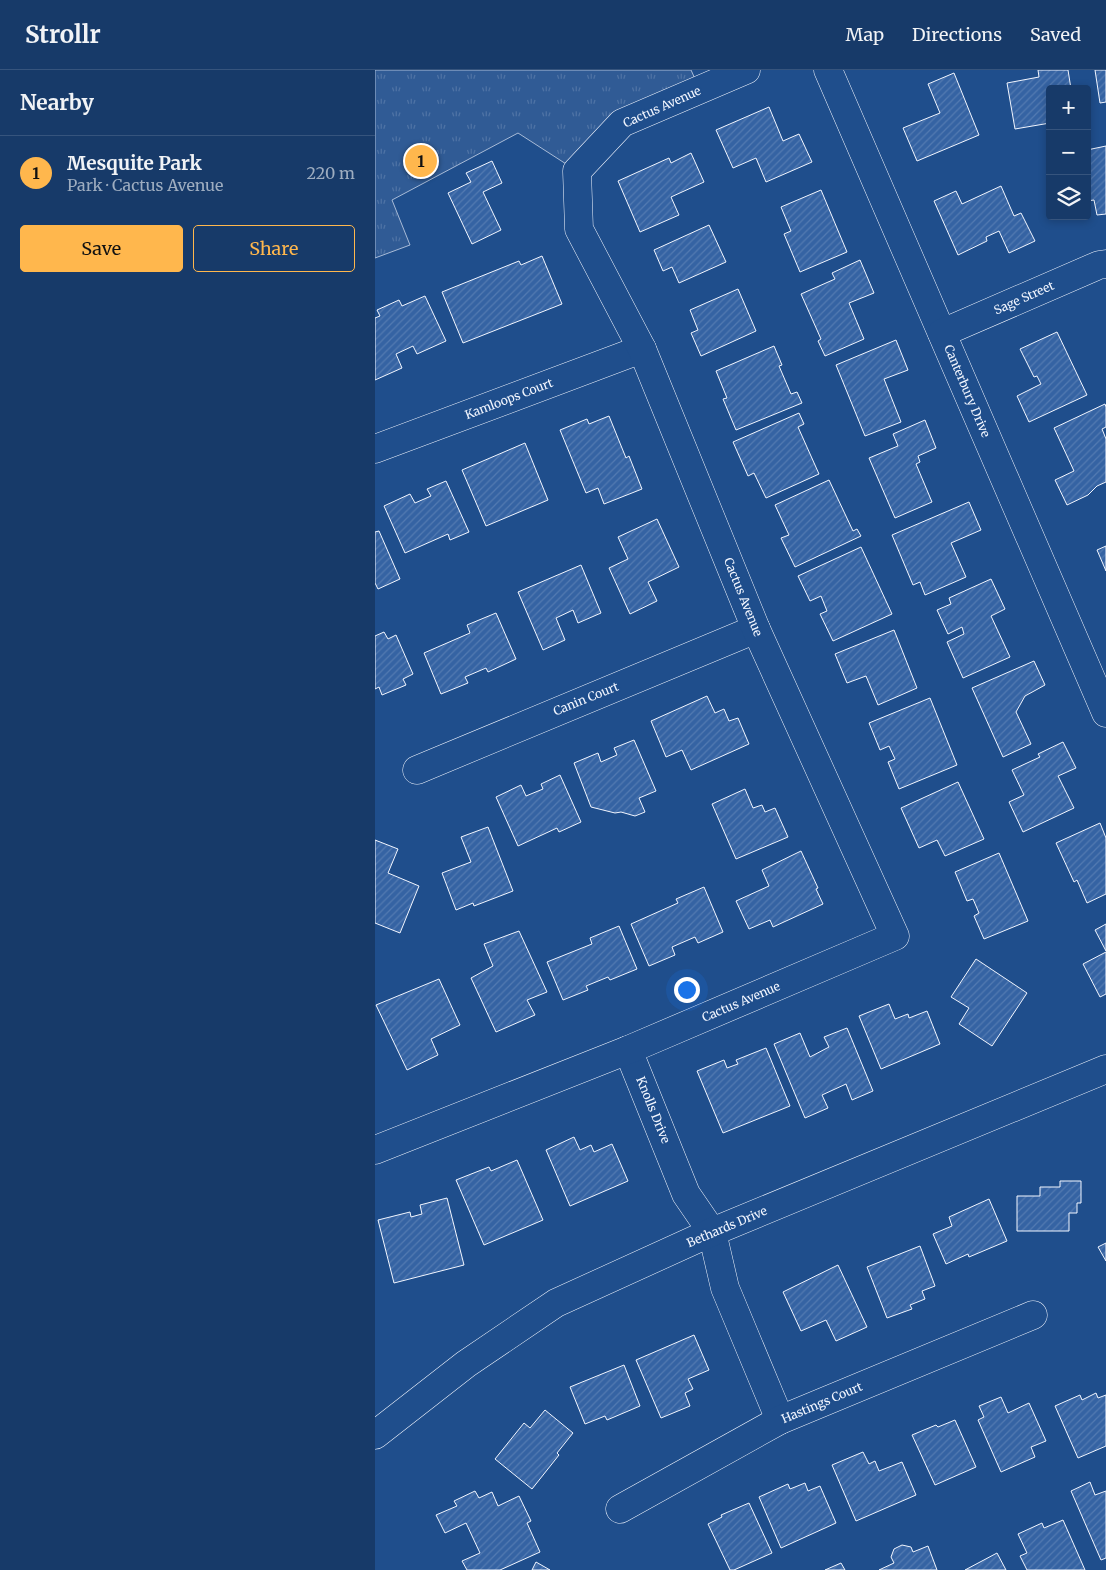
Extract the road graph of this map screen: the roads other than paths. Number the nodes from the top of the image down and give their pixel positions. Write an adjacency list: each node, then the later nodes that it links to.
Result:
1 (746, 70): 5 (street, Cactus Avenue)
2 (828, 70): 4 (street, Canterbury Drive)
3 (1106, 264): 4 (street, Sage Street)
4 (942, 334): 8 (street, Canterbury Drive)
5 (642, 348): 6 (street, Kamloops Court); 7 (street, Cactus Avenue)
6 (375, 449)
7 (756, 629): 9 (street, Canin Court); 10 (street, Cactus Avenue)
8 (1106, 712)
9 (417, 770)
10 (629, 1050): 12 (street); 13 (street, Knolls Drive)
11 (1106, 1069): 13 (street, Bethards Drive)
12 (375, 1150)
13 (712, 1232): 15 (street, Knolls Drive); 16 (street, Bethards Drive)
14 (1033, 1315): 15 (street, Hastings Court)
15 (780, 1420): 17 (street, Hastings Court)
16 (375, 1435)
17 (620, 1509)

